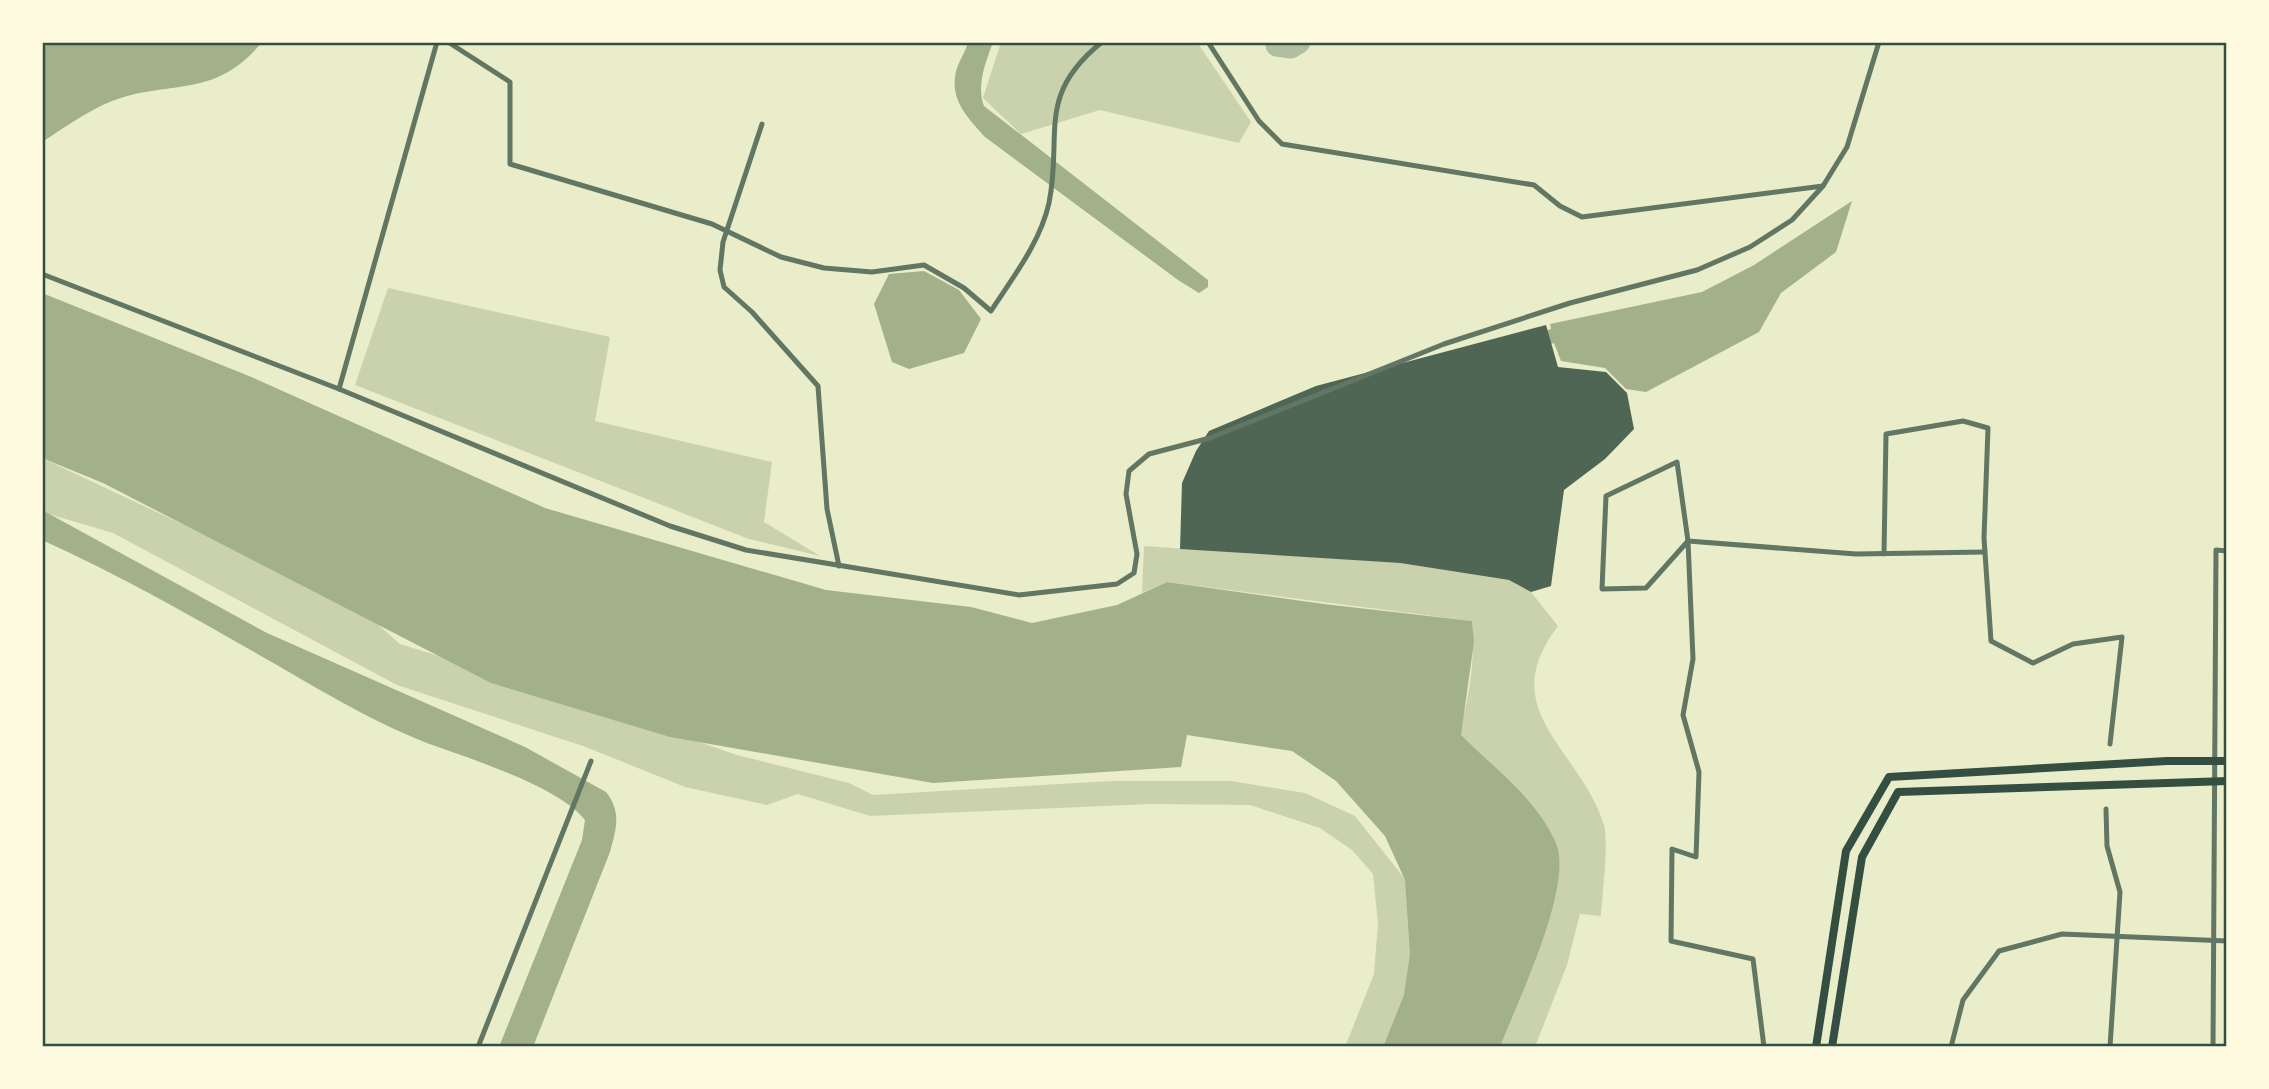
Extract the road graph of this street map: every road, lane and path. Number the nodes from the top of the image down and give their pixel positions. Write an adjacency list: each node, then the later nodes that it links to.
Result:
1 (437, 42): 10 (street)
2 (449, 42): 8 (street)
3 (1102, 42): 8 (street)
4 (1208, 42): 7 (street)
5 (1879, 42): 7 (street)
6 (762, 124): 8 (street)
7 (1824, 186): 15 (street)
8 (727, 231): 15 (street)
9 (42, 274): 10 (street)
10 (339, 389): 15 (street)
11 (1688, 541): 11 (street); 14 (street); 27 (street)
12 (2227, 551): 19 (street)
13 (1985, 552): 14 (street); 14 (street); 16 (street)
14 (1884, 554)
15 (839, 566)
16 (2110, 744)
17 (591, 761): 26 (street)
18 (2227, 761): 19 (main road)
19 (2216, 762): 21 (street); 28 (main road)
20 (2227, 781): 21 (main road)
21 (2216, 782): 24 (street); 29 (main road)
22 (2106, 809): 23 (street)
23 (2117, 937): 24 (street); 30 (street); 31 (street)
24 (2214, 940): 25 (street); 32 (street)
25 (2227, 941)
26 (478, 1047)
27 (1764, 1047)
28 (1816, 1047)
29 (1832, 1047)
30 (1951, 1047)
31 (2110, 1047)
32 (2213, 1047)

